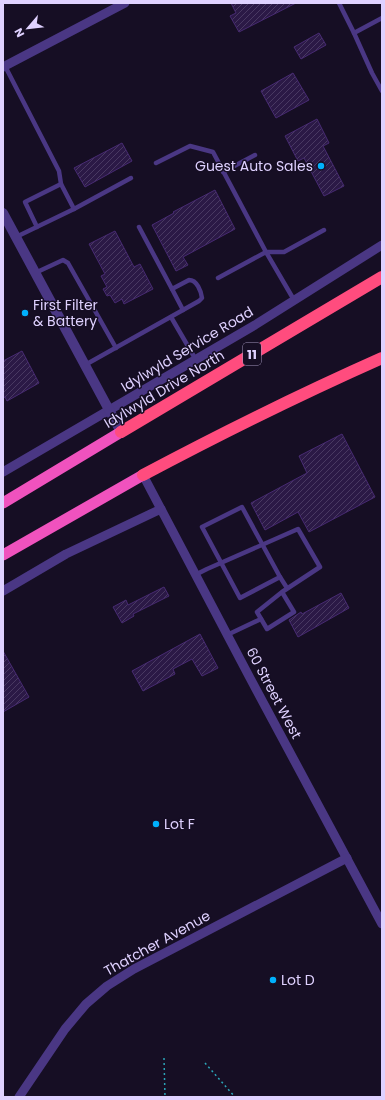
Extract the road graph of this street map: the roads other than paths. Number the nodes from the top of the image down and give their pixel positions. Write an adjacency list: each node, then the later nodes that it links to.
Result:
1 (125, 3): 5 (street)
2 (339, 3): 4 (lane)
3 (382, 18): 4 (lane)
4 (354, 33): 6 (lane)
5 (4, 67): 11 (lane)
6 (382, 91)
7 (255, 155): 9 (lane)
8 (156, 163): 9 (lane)
9 (223, 172): 19 (lane)
10 (131, 178): 12 (lane)
11 (60, 184): 12 (lane); 14 (lane)
12 (74, 209): 14 (lane)
13 (3, 213): 17 (street)
14 (37, 227): 17 (lane)
15 (139, 227): 23 (lane)
16 (324, 230): 19 (lane)
17 (16, 237): 20 (street)
18 (382, 245): 24 (street, Idylwyld Service Road)
19 (266, 252): 22 (lane); 24 (lane)
20 (35, 273): 27 (lane); 30 (street)
21 (382, 277): 32 (highway, Idylwyld Drive North / 11)
22 (218, 278)
23 (172, 289): 25 (lane); 25 (lane)
24 (294, 300): 29 (street, Idylwyld Service Road)
25 (183, 310): 26 (lane)
26 (171, 318): 27 (lane); 29 (lane)
27 (116, 348): 30 (lane)
28 (382, 358): 34 (highway)
29 (196, 360): 31 (street, Idylwyld Service Road)
30 (85, 365): 31 (street)
31 (110, 410): 32 (street); 33 (street, Idylwyld Service Road)
32 (121, 432): 35 (highway, Idylwyld Drive North / 11)
33 (3, 472)
34 (143, 475): 36 (street, 60 Street West); 38 (highway)
35 (3, 502)
36 (161, 509): 40 (street, 60 Street West); 43 (street)
37 (262, 545): 39 (lane); 39 (lane); 41 (lane); 42 (lane)
38 (3, 555)
39 (221, 563): 40 (lane); 41 (lane)
40 (195, 575): 46 (street, 60 Street West)
41 (280, 578): 42 (lane)
42 (287, 588): 44 (lane)
43 (3, 591)
44 (282, 592): 45 (lane); 45 (lane)
45 (261, 619): 46 (lane)
46 (227, 635): 47 (street, 60 Street West)
47 (347, 858): 48 (street, 60 Street West); 49 (street, Thatcher Avenue)
48 (382, 924)
49 (19, 1097)

